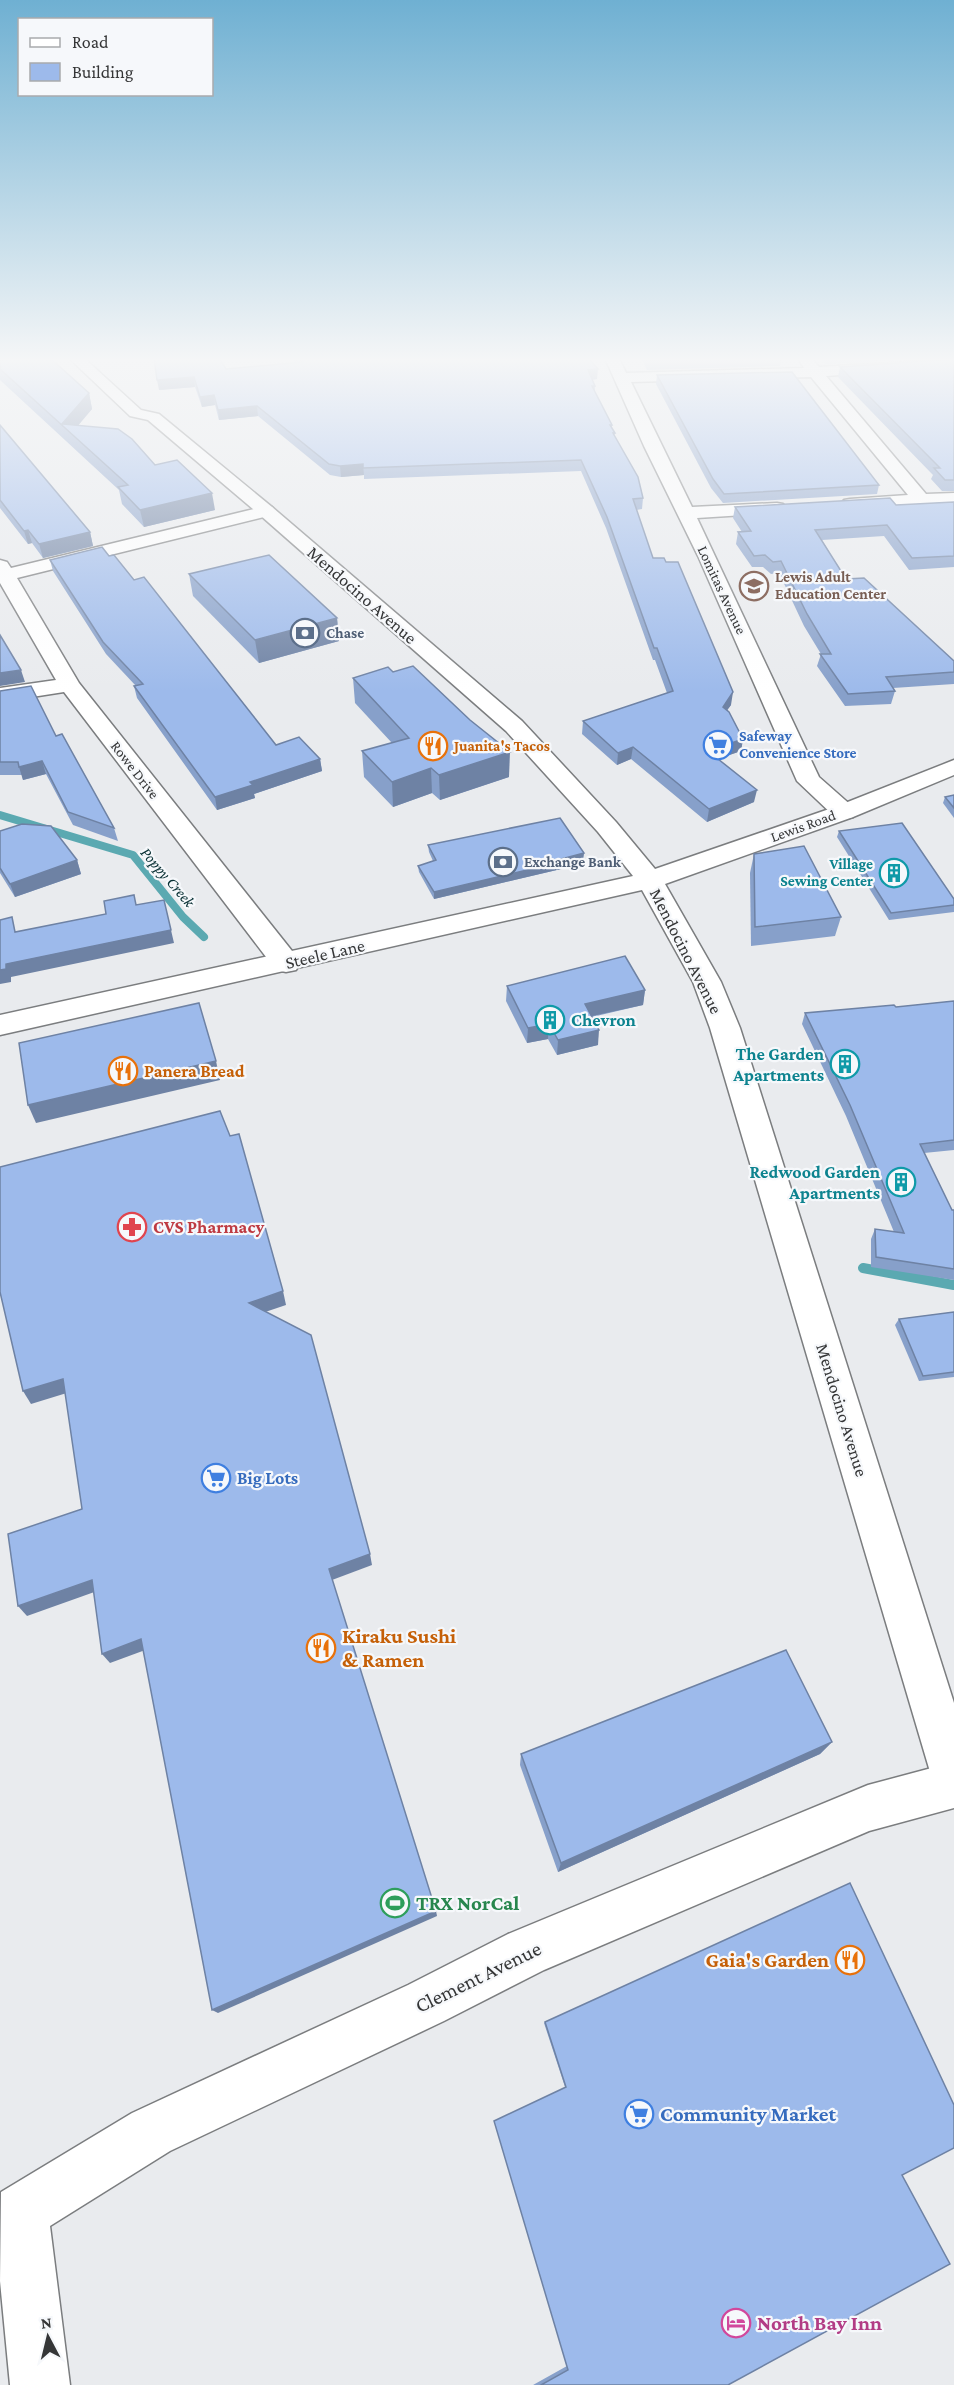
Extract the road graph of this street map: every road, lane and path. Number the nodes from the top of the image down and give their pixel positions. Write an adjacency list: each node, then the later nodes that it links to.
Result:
1 (219, 469): 8 (street, Mendocino Avenue)
2 (665, 469): 9 (street, Lomitas Avenue)
3 (896, 469): 5 (street)
4 (954, 498): 5 (street)
5 (922, 501): 6 (street)
6 (828, 506)
7 (792, 507): 9 (street)
8 (266, 511): 10 (street); 15 (street, Mendocino Avenue)
9 (686, 513): 14 (street, Lomitas Avenue)
10 (2, 572): 11 (street, Rowe Drive)
11 (70, 686): 12 (street); 16 (street, Rowe Drive)
12 (0, 695)
13 (954, 767): 14 (street, Lewis Road)
14 (844, 812): 15 (street, Lewis Road)
15 (650, 880): 16 (street, Steele Lane); 18 (street, Mendocino Avenue)
16 (286, 963): 17 (street, Steele Lane)
17 (0, 1025)
18 (954, 1775)
19 (954, 1785): 20 (street, Clement Avenue)
20 (40, 2385)

